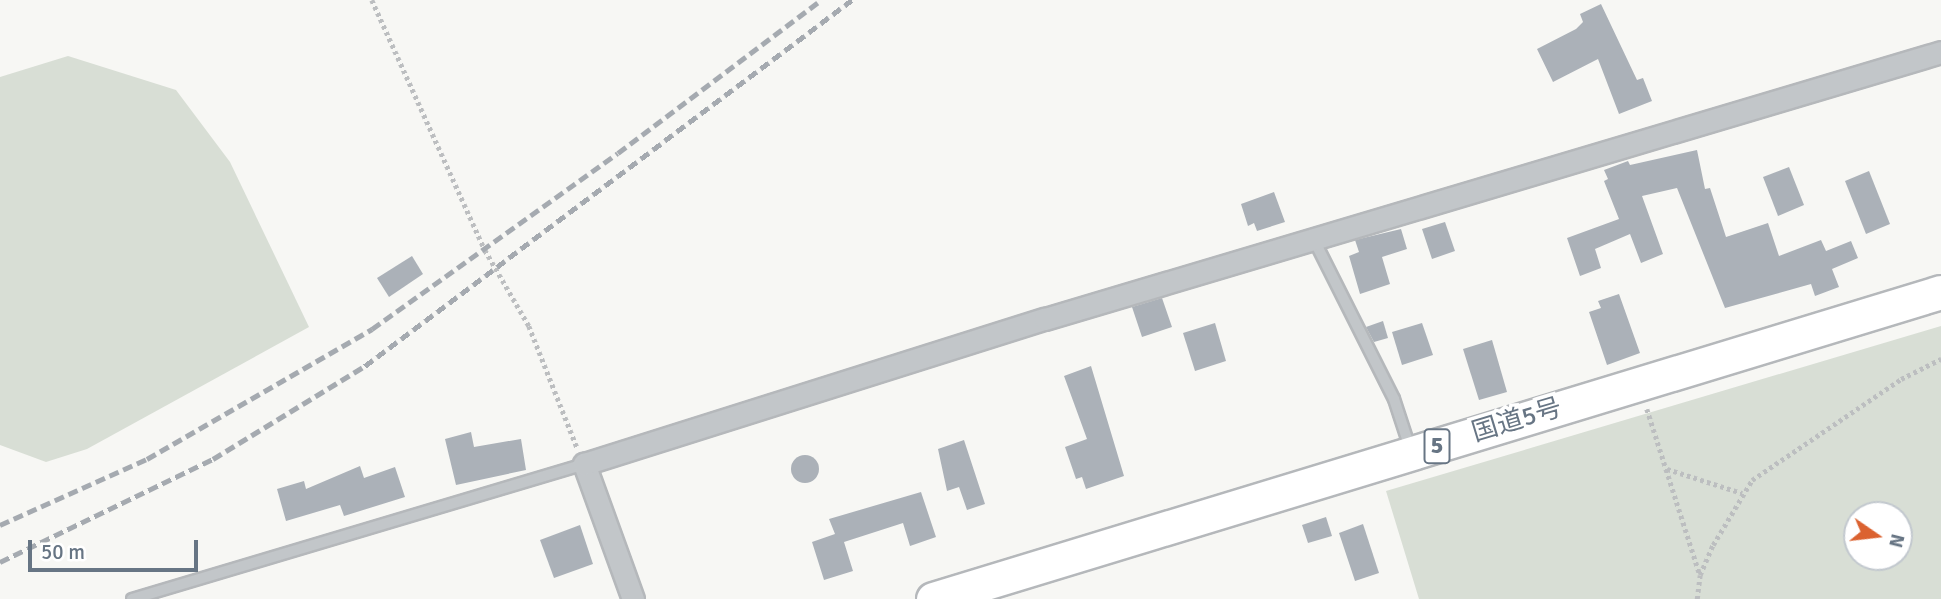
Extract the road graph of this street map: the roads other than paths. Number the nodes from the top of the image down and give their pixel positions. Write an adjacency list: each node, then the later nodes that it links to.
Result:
1 (1941, 51): 2 (street)
2 (1313, 238): 4 (lane); 5 (street)
3 (1941, 292): 4 (highway, 国道5号 / 5)
4 (1412, 453): 8 (highway, 国道5号 / 5)
5 (584, 464): 6 (lane); 7 (street)
6 (132, 599)
7 (633, 599)
8 (933, 599)

